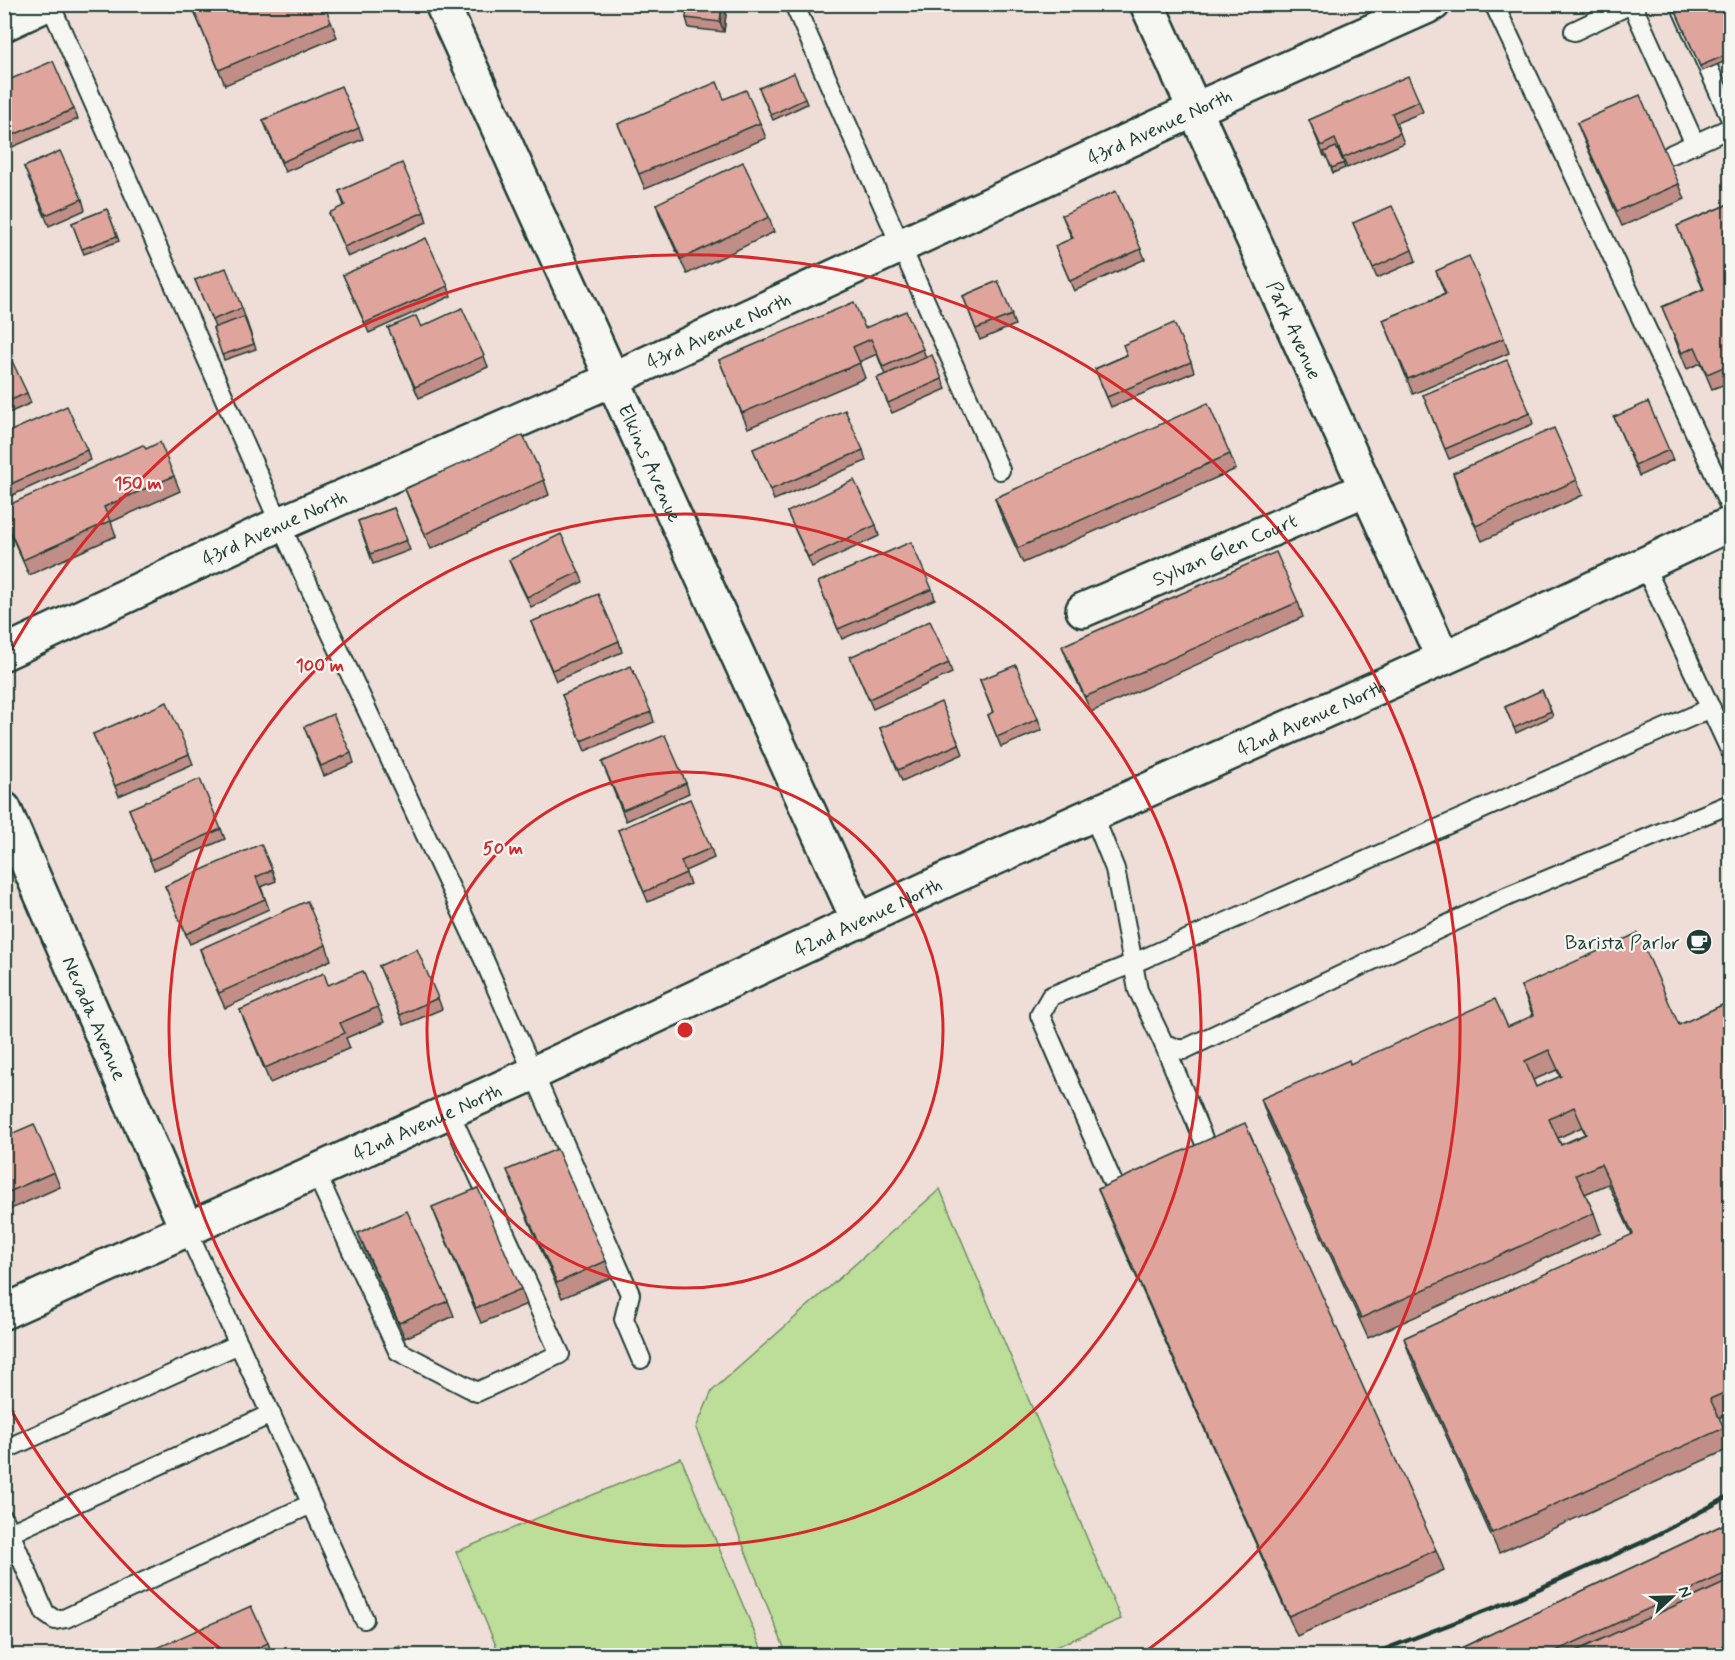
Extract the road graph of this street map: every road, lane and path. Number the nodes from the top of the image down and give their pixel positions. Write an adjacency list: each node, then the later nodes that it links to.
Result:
1 (48, 4): 9 (street); 21 (lane)
2 (442, 4): 17 (street, Elkins Avenue)
3 (794, 4): 16 (lane)
4 (1147, 4): 11 (street, Park Avenue)
5 (1433, 4): 11 (street, 43rd Avenue North)
6 (1494, 4): 20 (lane)
7 (1632, 4): 10 (lane); 14 (lane)
8 (1680, 4): 12 (lane)
9 (4, 24)
10 (1574, 31)
11 (1194, 110): 16 (street, 43rd Avenue North); 19 (street, Park Avenue)
12 (1731, 117)
13 (1731, 128): 14 (lane)
14 (1695, 144): 15 (lane)
15 (1672, 154)
16 (902, 245): 17 (street, 43rd Avenue North); 18 (lane)
17 (611, 380): 21 (street, 43rd Avenue North); 32 (street, Elkins Avenue)
18 (1000, 470)
19 (1366, 489): 24 (street, Sylvan Glen Court); 26 (street, Park Avenue)
20 (1731, 507)
21 (280, 524): 25 (street, 43rd Avenue North); 35 (lane)
22 (1731, 524): 23 (street, 42nd Avenue North)
23 (1644, 565): 26 (street, 42nd Avenue North); 27 (lane)
24 (1083, 609)
25 (4, 653)
26 (1443, 658): 31 (street, 42nd Avenue North)
27 (1711, 708): 28 (lane); 33 (lane)
28 (1731, 750)
29 (1731, 804): 34 (lane)
30 (4, 809): 40 (street, Nevada Avenue)
31 (1093, 814): 32 (street, 42nd Avenue North); 33 (lane)
32 (859, 922): 35 (street, 42nd Avenue North)
33 (1134, 963): 34 (lane); 39 (lane)
34 (1164, 1044): 37 (lane)
35 (532, 1074): 36 (street, 42nd Avenue North); 43 (lane)
36 (449, 1111): 38 (street, 42nd Avenue North); 38 (lane)
37 (1204, 1141)
38 (315, 1171): 40 (street, 42nd Avenue North)
39 (1113, 1183)
40 (186, 1228): 41 (street, 42nd Avenue North); 42 (lane)
41 (4, 1312)
42 (239, 1344): 44 (lane); 45 (lane)
43 (641, 1359)
44 (271, 1414): 46 (lane); 47 (lane)
45 (4, 1450)
46 (311, 1504): 47 (lane); 48 (lane)
47 (7, 1526)
48 (364, 1619)

